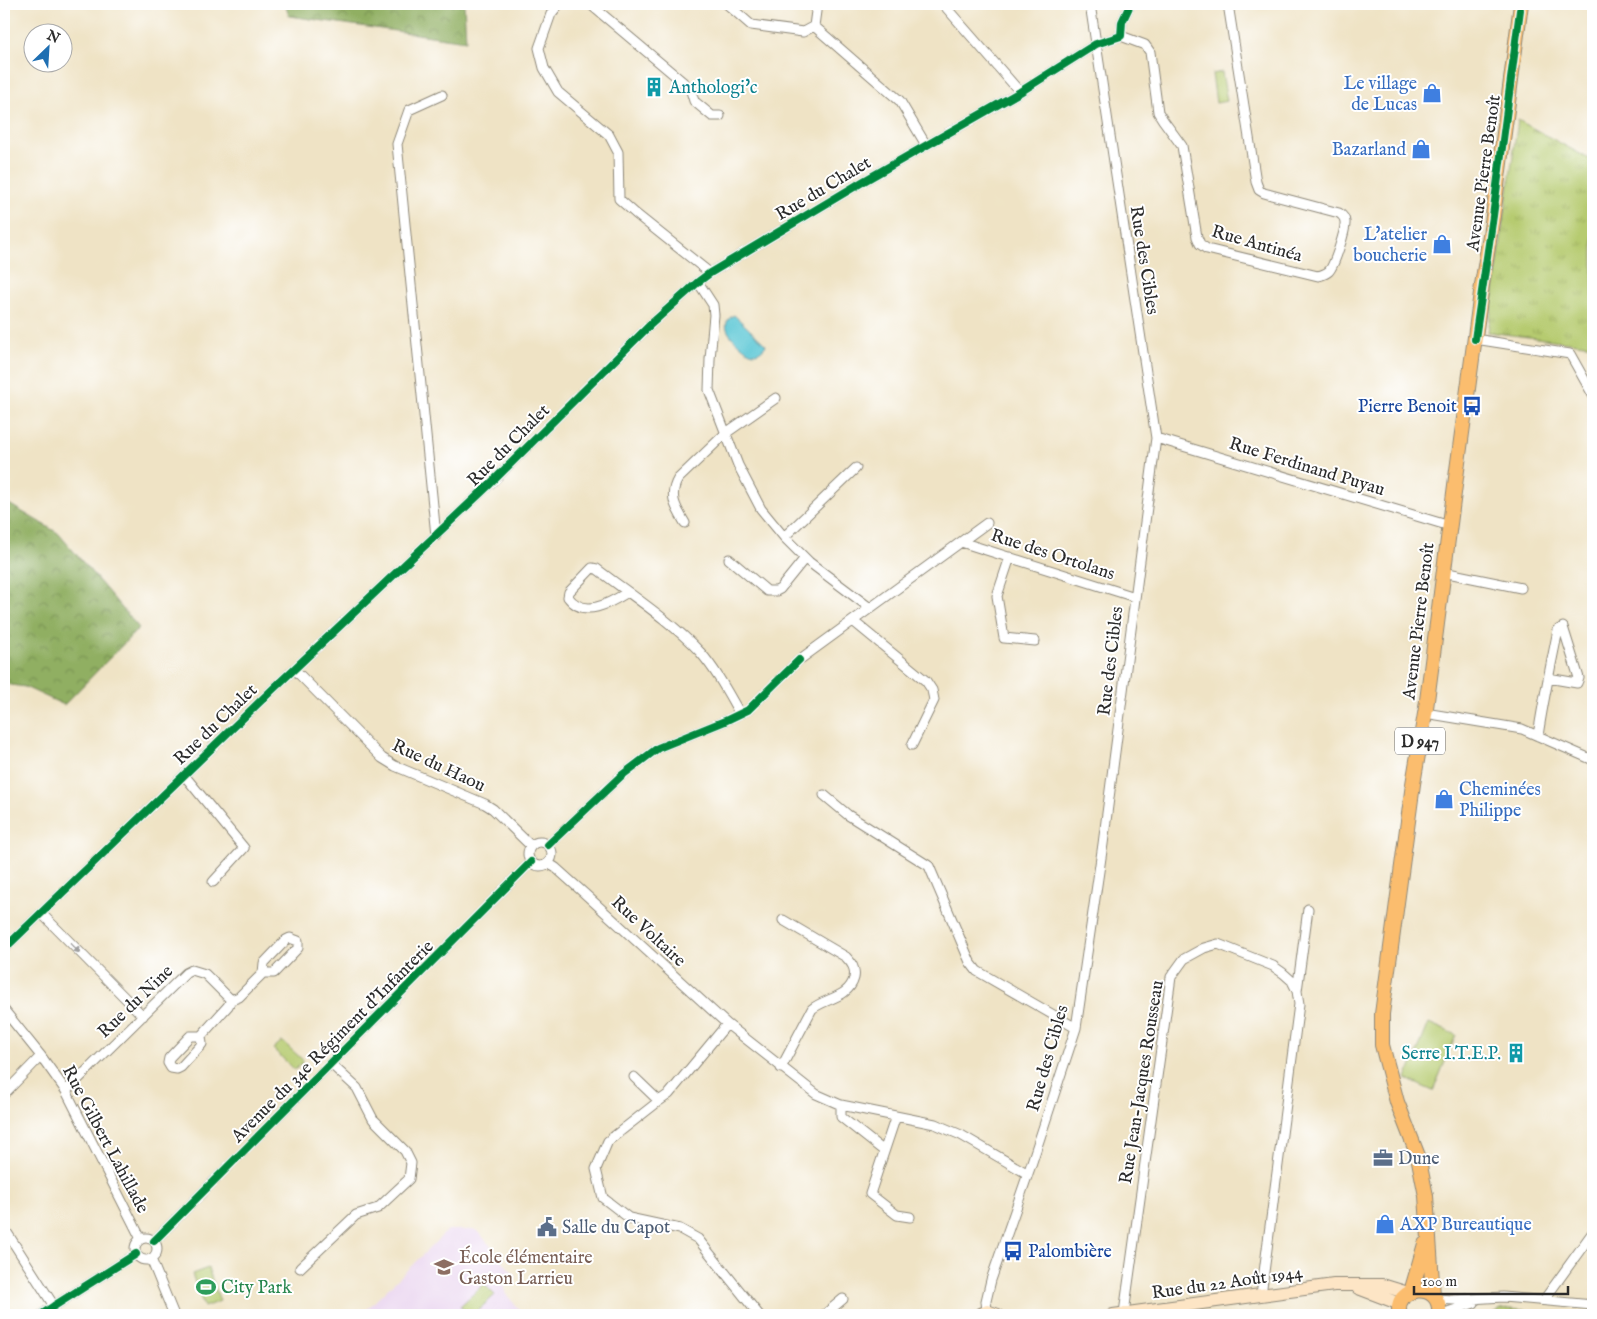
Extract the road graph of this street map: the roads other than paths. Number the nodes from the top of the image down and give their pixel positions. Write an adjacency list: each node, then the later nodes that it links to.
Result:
1 (558, 4): 17 (street)
2 (590, 4): 15 (street)
3 (727, 4): 10 (street)
4 (817, 4): 10 (street)
5 (943, 4): 13 (street)
6 (1090, 4): 12 (street, Rue des Cibles)
7 (1133, 4): 11 (street)
8 (1228, 4): 11 (street, Rue Antinéa)
9 (1521, 6): 19 (main road, Avenue Pierre Benoît / D 947)
10 (814, 26): 16 (street)
11 (1121, 36): 12 (street, Rue du Chalet)
12 (1096, 44): 13 (street, Rue du Chalet); 23 (street, Rue des Cibles)
13 (1020, 92): 16 (street, Rue du Chalet)
14 (442, 95): 28 (street)
15 (720, 116)
16 (926, 145): 17 (street, Rue du Chalet)
17 (710, 273): 18 (street, Rue du Chalet)
18 (698, 282): 22 (street); 28 (street, Rue du Chalet)
19 (1475, 339): 20 (street); 27 (main road, Avenue Pierre Benoît / D 947)
20 (1593, 394)
21 (776, 398): 22 (street)
22 (726, 433): 25 (street); 29 (street)
23 (1156, 438): 27 (street, Rue Ferdinand Puyau); 37 (street, Rue des Cibles)
24 (856, 468): 29 (street)
25 (686, 523)
26 (987, 523): 30 (street)
27 (1450, 526): 34 (main road, Avenue Pierre Benoît / D 947)
28 (436, 536): 41 (street, Rue du Chalet)
29 (784, 537): 32 (street)
30 (961, 542): 31 (street, Rue des Ortolans); 38 (street)
31 (1010, 557): 37 (street, Rue des Ortolans); 40 (street)
32 (805, 558): 33 (street); 38 (street)
33 (729, 559)
34 (1443, 572): 35 (street); 43 (main road, Avenue Pierre Benoît / D 947)
35 (1522, 588)
36 (628, 592): 36 (street); 44 (street)
37 (1135, 597): 65 (street, Rue des Cibles)
38 (870, 608): 39 (street)
39 (853, 621): 44 (street); 46 (street)
40 (1035, 641)
41 (294, 669): 48 (street, Rue du Chalet); 51 (street, Rue du Haou)
42 (1548, 678): 42 (street); 45 (street)
43 (1425, 713): 45 (street); 80 (main road, Avenue Pierre Benoît / D 947)
44 (740, 714): 50 (street)
45 (1538, 736): 47 (street)
46 (912, 745)
47 (1593, 760)
48 (184, 775): 54 (street); 56 (street, Rue du Chalet)
49 (824, 795): 65 (street)
50 (548, 845): 51 (street); 53 (street)
51 (531, 846): 52 (street)
52 (531, 862): 53 (street); 68 (street, Avenue du 34e Régiment d'Infanterie)
53 (548, 863): 64 (street, Rue Voltaire)
54 (213, 882)
55 (1308, 908): 60 (street)
56 (41, 913): 58 (street, Rue du Chalet); 63 (street, one-way to 63)
57 (783, 920): 69 (street)
58 (4, 949)
59 (263, 974): 61 (street)
60 (1297, 991): 87 (street); 96 (street, Rue Jean-Jacques Rousseau)
61 (231, 1000): 63 (street, Rue du Nine); 66 (street)
62 (4, 1010): 67 (street, Rue Gilbert Lahillade)
63 (143, 1016): 71 (street, Rue du Nine)
64 (727, 1024): 69 (street, Rue Voltaire); 73 (street)
65 (1076, 1028): 77 (street, Rue des Cibles)
66 (201, 1036)
67 (41, 1056): 71 (street, Rue Gilbert Lahillade); 72 (street)
68 (330, 1064): 83 (street, Avenue du 34e Régiment d'Infanterie); 86 (street)
69 (782, 1068): 74 (street, Rue Voltaire)
70 (634, 1077): 73 (street)
71 (66, 1091): 82 (street, Rue Gilbert Lahillade)
72 (4, 1094)
73 (659, 1101): 99 (street)
74 (841, 1105): 75 (street, Rue Voltaire); 76 (street)
75 (896, 1116): 76 (street); 77 (street, Rue Voltaire)
76 (884, 1151): 78 (street)
77 (1028, 1174): 95 (street, Rue des Cibles)
78 (910, 1217)
79 (4, 1228): 94 (street)
80 (1428, 1232): 88 (main road, Avenue Pierre Benoît / D 947); 93 (main road, Avenue Pierre Benoît / D 947)
81 (1593, 1232): 91 (street)
82 (141, 1239): 83 (street); 84 (street)
83 (154, 1241): 85 (street)
84 (136, 1254): 85 (street); 94 (street)
85 (151, 1258): 98 (street)
86 (300, 1268)
87 (1261, 1295): 93 (street, Rue du 22 Août 1944); 96 (street, Rue du 22 Août 1944)
88 (1434, 1296): 89 (street); 93 (main road); 101 (main road, Avenue Pierre Benoît)
89 (1490, 1298): 91 (street); 101 (street)
90 (843, 1299): 100 (street)
91 (1544, 1300): 92 (street)
92 (1593, 1304)
93 (1402, 1305)
94 (54, 1306): 97 (street)
95 (988, 1314)
96 (1119, 1314)
97 (41, 1315)
98 (174, 1315)
99 (759, 1315)
100 (824, 1315)
101 (1439, 1315)

